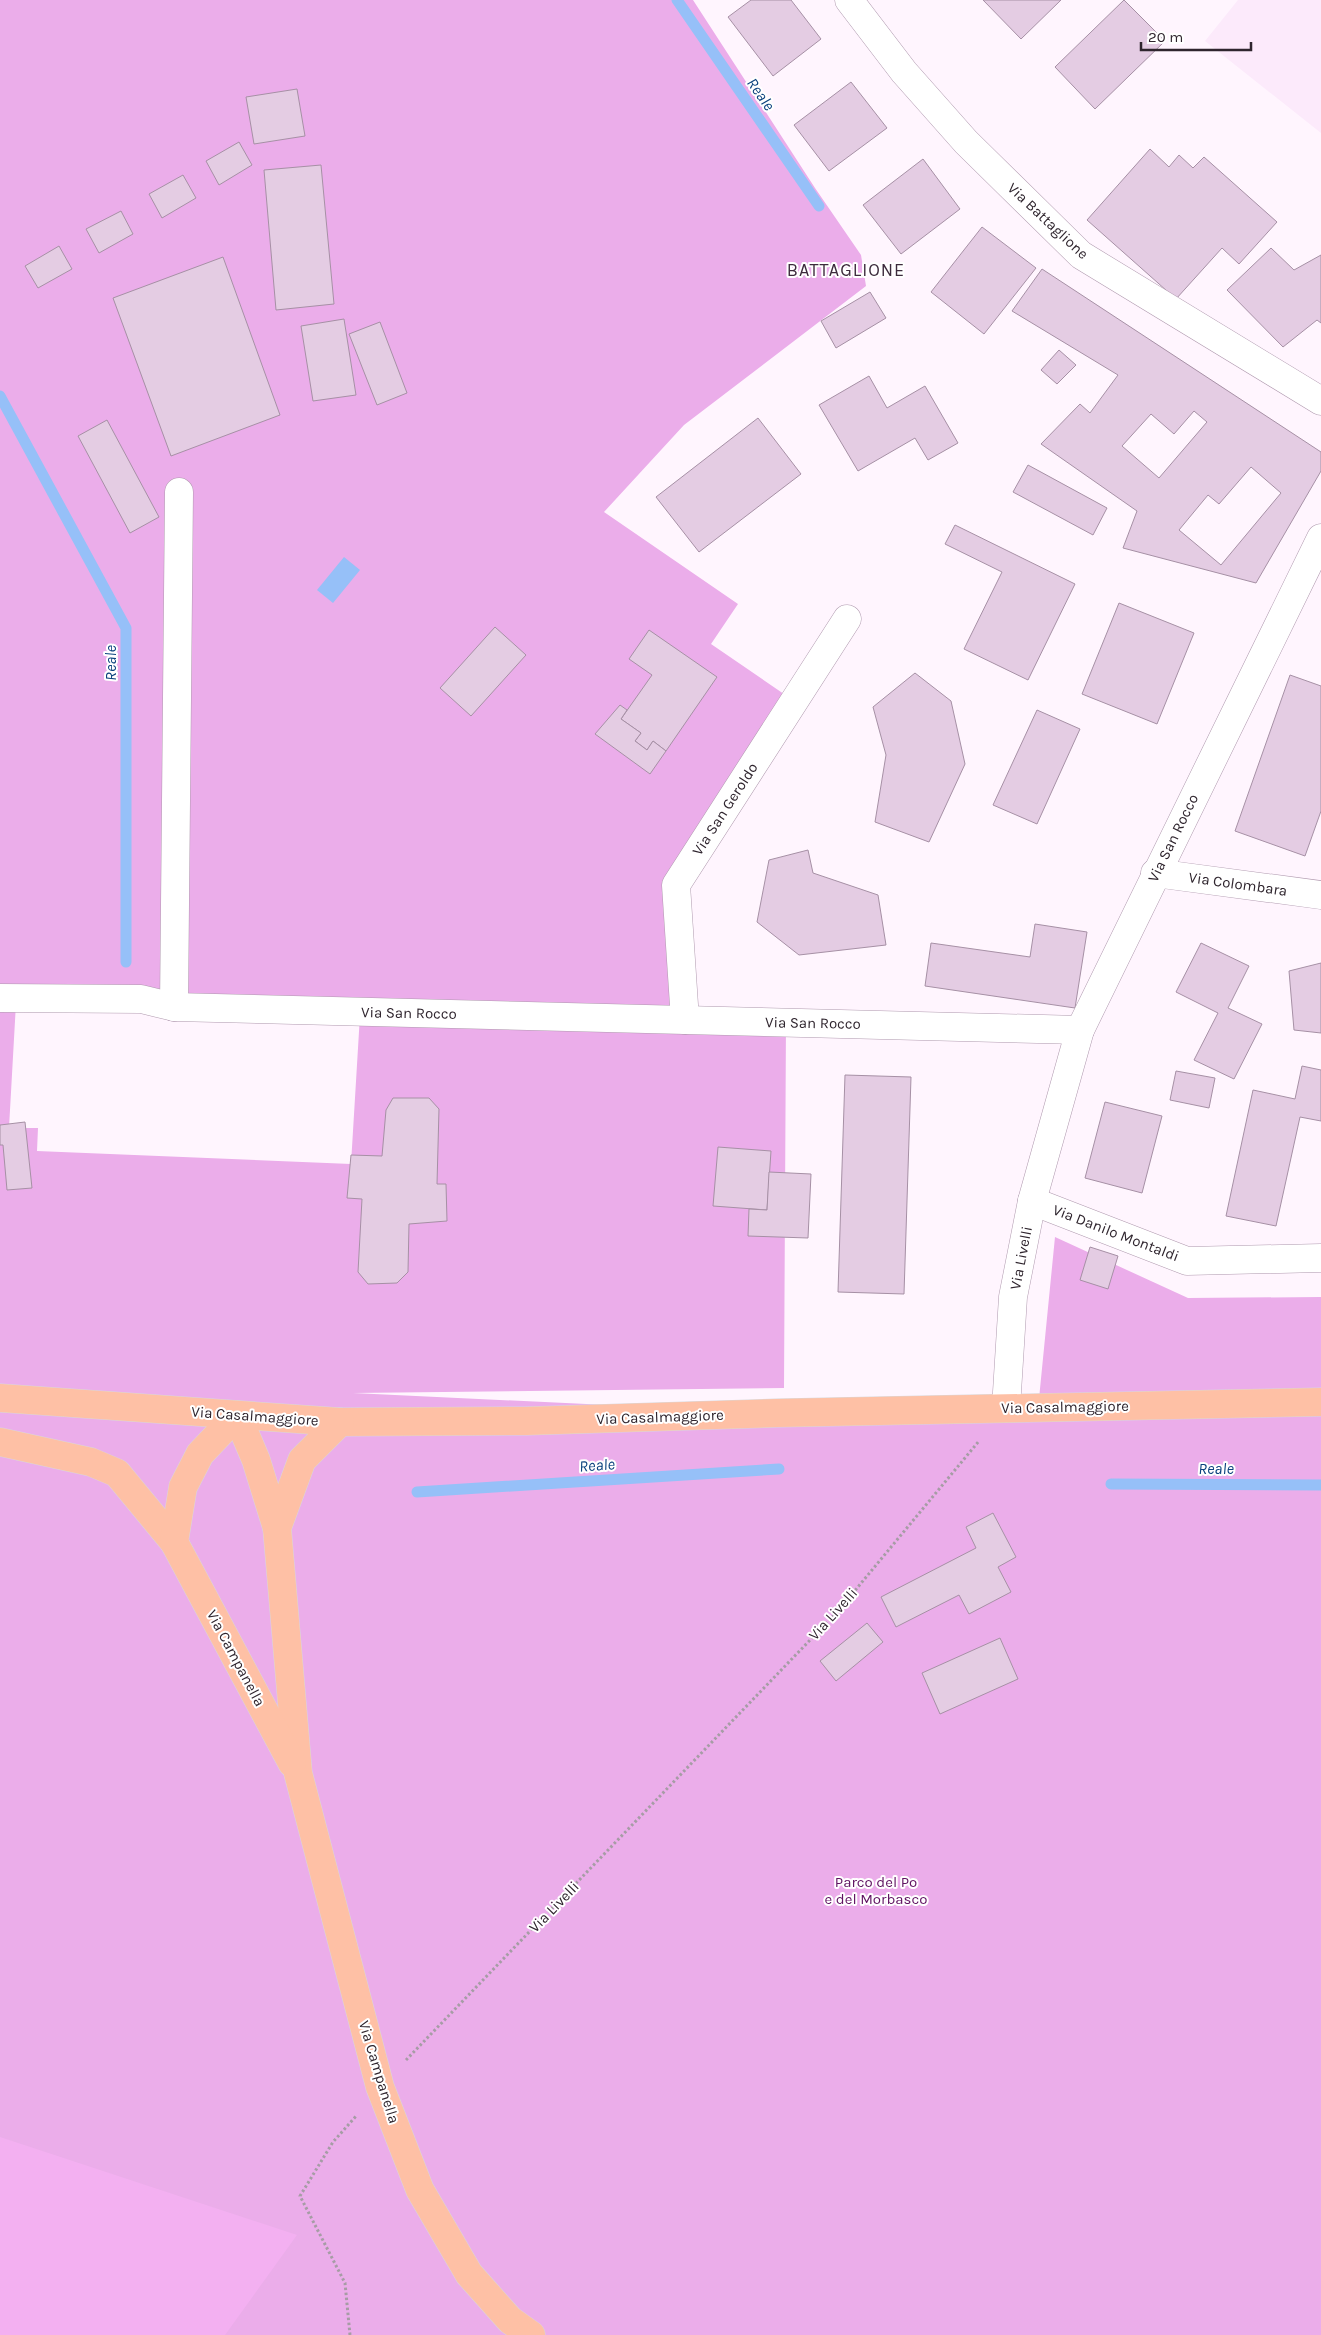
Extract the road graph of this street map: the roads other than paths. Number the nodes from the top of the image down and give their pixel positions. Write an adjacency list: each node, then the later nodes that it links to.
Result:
1 (849, 0): 2 (street, Via Battaglione)
2 (1321, 401)
3 (179, 492): 9 (street)
4 (1321, 538): 6 (street, Via San Rocco)
5 (847, 619): 10 (street, Via San Geroldo)
6 (1155, 873): 7 (street, Via Colombara); 11 (street, Via San Rocco)
7 (1321, 895)
8 (0, 998): 9 (street, Via San Rocco)
9 (174, 1007): 10 (street, Via San Rocco)
10 (685, 1020): 11 (street, Via San Rocco)
11 (1080, 1030): 12 (street, Via Livelli)
12 (1032, 1200): 13 (street, Via Danilo Montaldi); 16 (street, Via Livelli)
13 (1321, 1258)
14 (0, 1398): 17 (main road, Via Casalmaggiore)
15 (1321, 1402): 16 (main road, Via Casalmaggiore)
16 (1006, 1408): 18 (main road, Via Casalmaggiore)
17 (237, 1415): 18 (main road, Via Casalmaggiore); 20 (main road, Via Campanella); 21 (main road)
18 (340, 1422): 20 (main road, Via Campanella)
19 (0, 1442): 21 (main road, Via Campanella)
20 (277, 1528): 22 (main road, Via Campanella)
21 (174, 1542): 22 (main road, Via Campanella)
22 (298, 1773): 23 (main road, Via Campanella)
23 (531, 2335)

